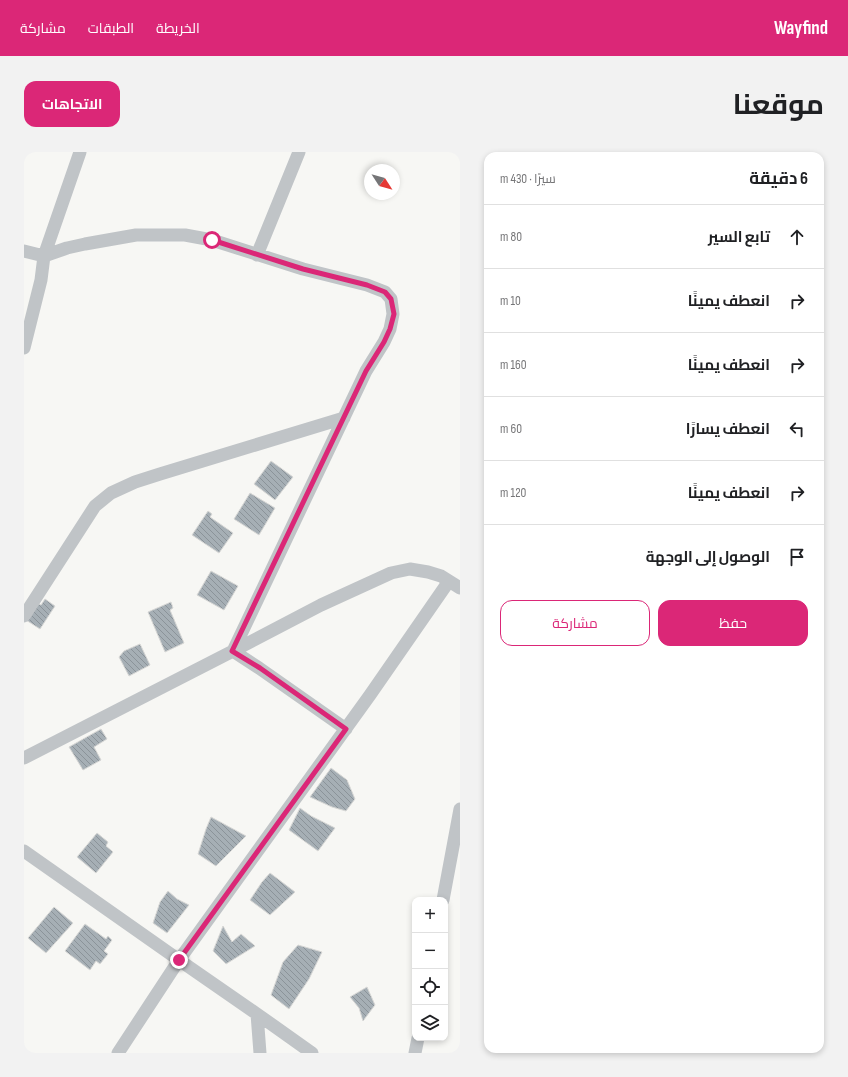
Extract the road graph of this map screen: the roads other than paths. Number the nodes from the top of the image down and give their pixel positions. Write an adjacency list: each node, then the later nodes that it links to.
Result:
1 (80, 152): 5 (street)
2 (299, 152): 4 (street)
3 (24, 250): 5 (street)
4 (257, 255): 5 (street); 7 (street)
5 (44, 256): 6 (street)
6 (24, 348)
7 (344, 418): 9 (street); 10 (street)
8 (455, 584): 10 (street); 11 (street)
9 (24, 616)
10 (232, 651): 11 (street); 12 (street)
11 (346, 729): 16 (street)
12 (24, 758)
13 (460, 809): 15 (street)
14 (24, 851): 16 (street)
15 (444, 897)
16 (179, 960): 17 (street); 19 (street)
17 (257, 1014): 20 (street); 21 (street)
18 (417, 1041): 22 (street)
19 (118, 1053)
20 (260, 1053)
21 (312, 1053)
22 (415, 1053)

